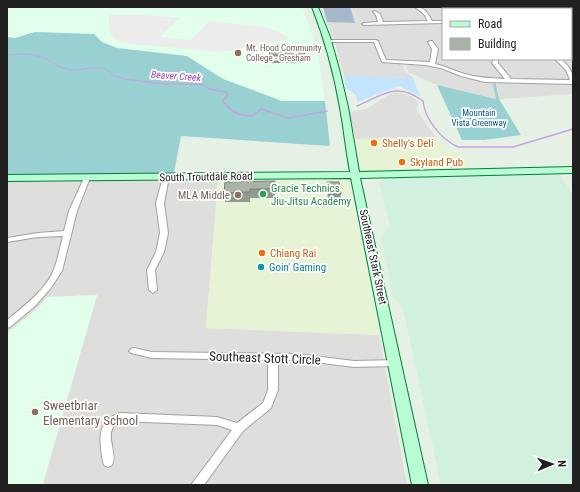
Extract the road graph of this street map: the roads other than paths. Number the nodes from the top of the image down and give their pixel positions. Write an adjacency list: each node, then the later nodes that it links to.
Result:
1 (315, 7): 8 (main road, Southeast Stark Street)
2 (417, 7): 6 (street)
3 (375, 12): 5 (street)
4 (442, 22): 6 (street)
5 (381, 23): 6 (street); 7 (street)
6 (431, 23)
7 (364, 24)
8 (328, 41): 12 (street); 16 (main road, Southeast Stark Street)
9 (430, 42): 12 (street)
10 (496, 60): 13 (street)
11 (559, 60): 14 (street)
12 (432, 64): 13 (street)
13 (510, 81): 14 (street)
14 (573, 81)
15 (573, 170): 16 (main road, South Troutdale Road)
16 (355, 175): 17 (main road, South Troutdale Road); 26 (main road, Southeast Stark Street)
17 (166, 177): 19 (main road, South Troutdale Road); 22 (street)
18 (7, 178): 19 (main road, South Troutdale Road)
19 (87, 178): 20 (street)
20 (68, 233): 21 (street); 23 (street)
21 (7, 240)
22 (153, 290)
23 (7, 325)
24 (134, 351): 25 (street, Southeast Stott Circle)
25 (273, 357): 26 (street, Southeast Stott Circle); 27 (street)
26 (396, 363): 30 (main road, Southeast Stark Street)
27 (239, 428): 28 (street); 29 (street)
28 (108, 462)
29 (197, 485)
30 (420, 485)

